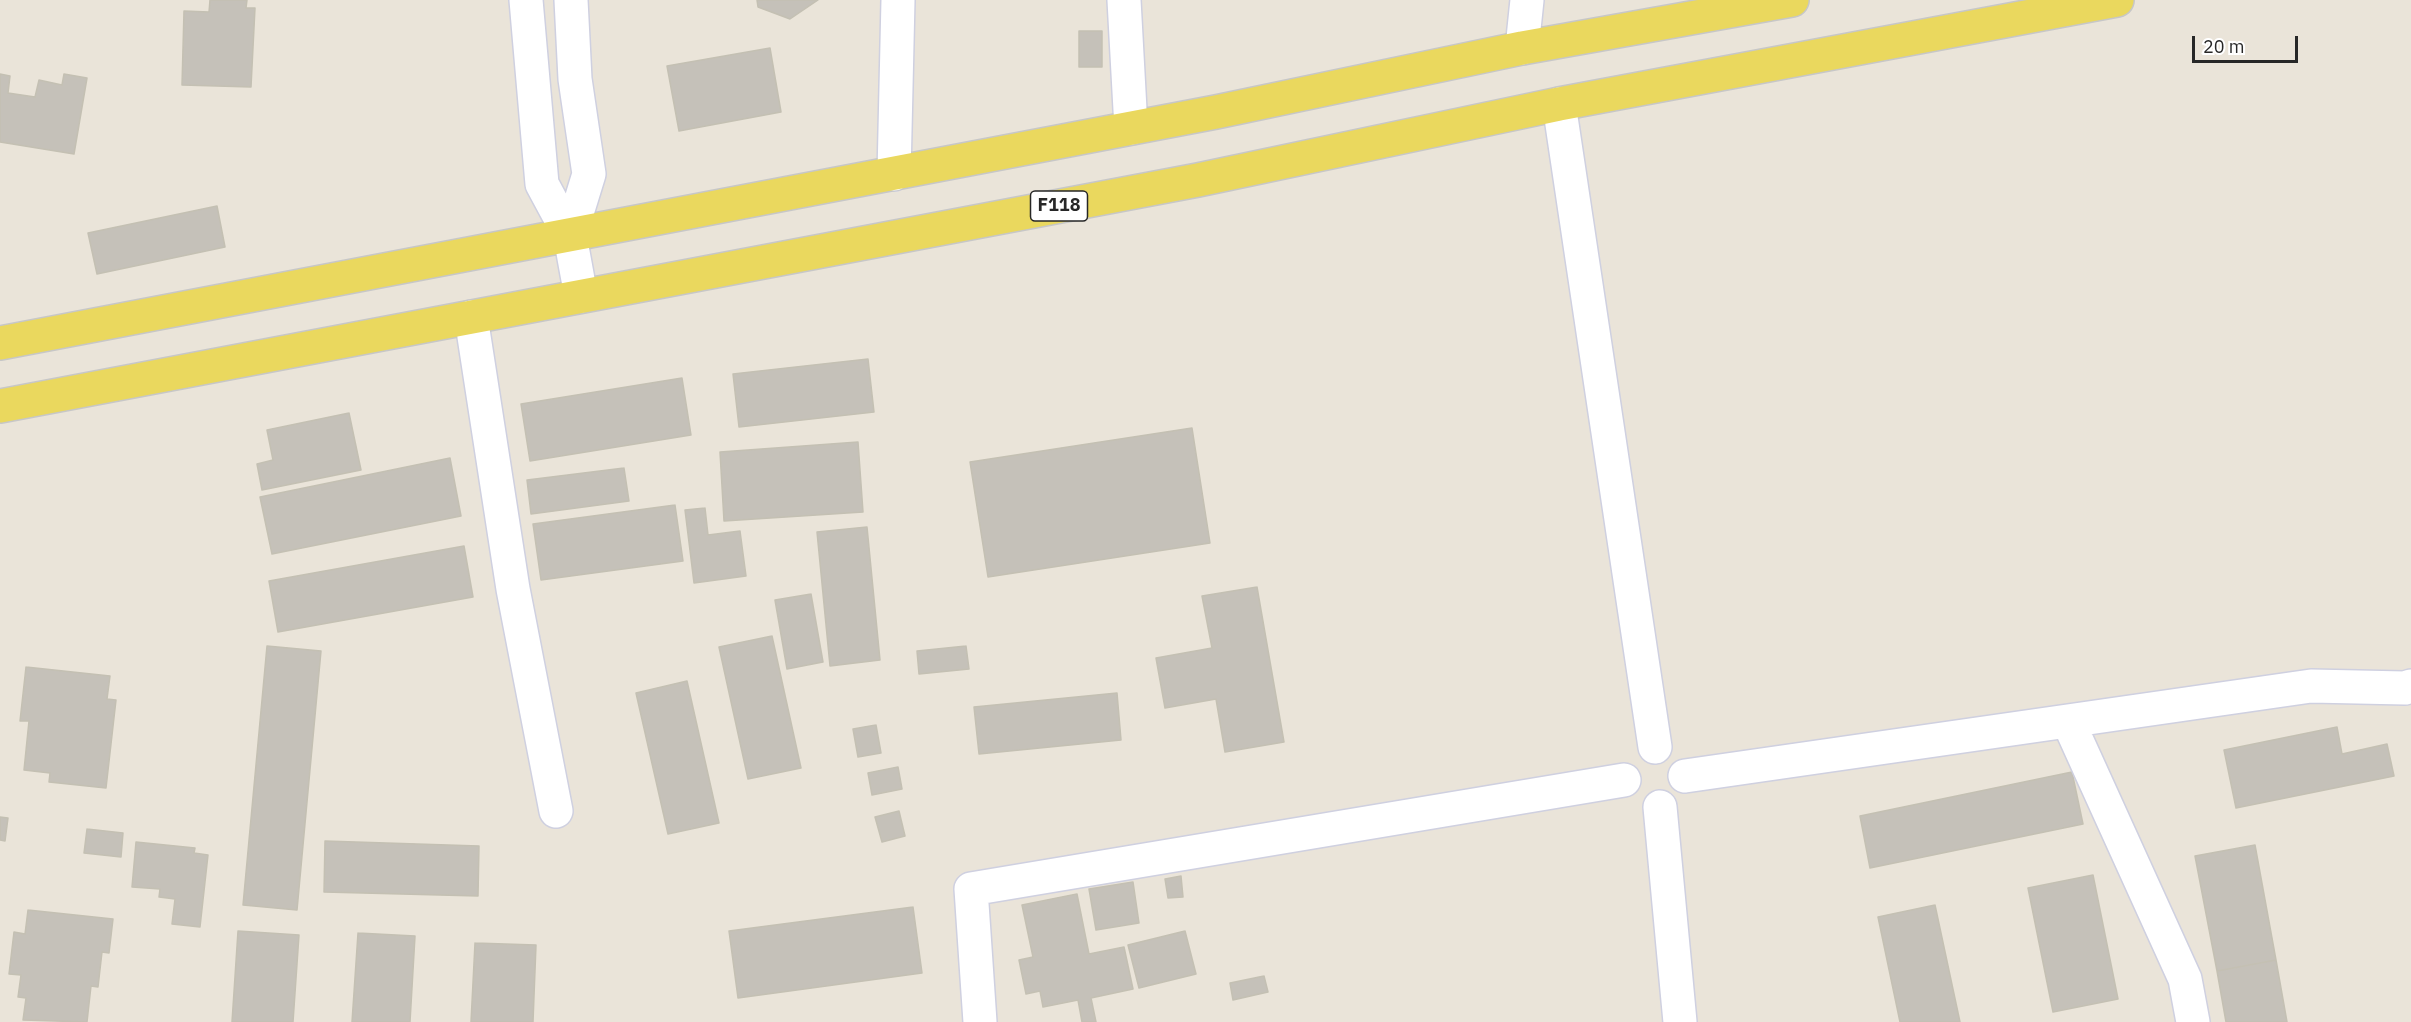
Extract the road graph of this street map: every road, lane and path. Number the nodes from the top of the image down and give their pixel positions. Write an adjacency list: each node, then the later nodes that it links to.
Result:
1 (526, 0): 12 (street)
2 (571, 0): 12 (street)
3 (898, 0): 11 (street)
4 (1124, 0): 10 (street)
5 (1527, 0): 8 (street)
6 (1792, 0): 8 (main road)
7 (2116, 0): 9 (main road, F118)
8 (1522, 48): 10 (main road)
9 (1559, 104): 13 (main road, F118); 19 (street)
10 (1131, 128): 11 (main road)
11 (894, 174): 12 (main road)
12 (570, 236): 13 (street); 15 (main road)
13 (582, 296): 14 (main road, F118)
14 (471, 316): 16 (main road, F118); 23 (street)
15 (0, 343)
16 (0, 406)
17 (2411, 687): 18 (street)
18 (2068, 721): 20 (street); 26 (street)
19 (1655, 747): 20 (street); 21 (street)
20 (1685, 776): 22 (street)
21 (1624, 780): 22 (street); 24 (street)
22 (1660, 807): 25 (street)
23 (556, 811)
24 (980, 1022)
25 (1680, 1022)
26 (2193, 1022)

